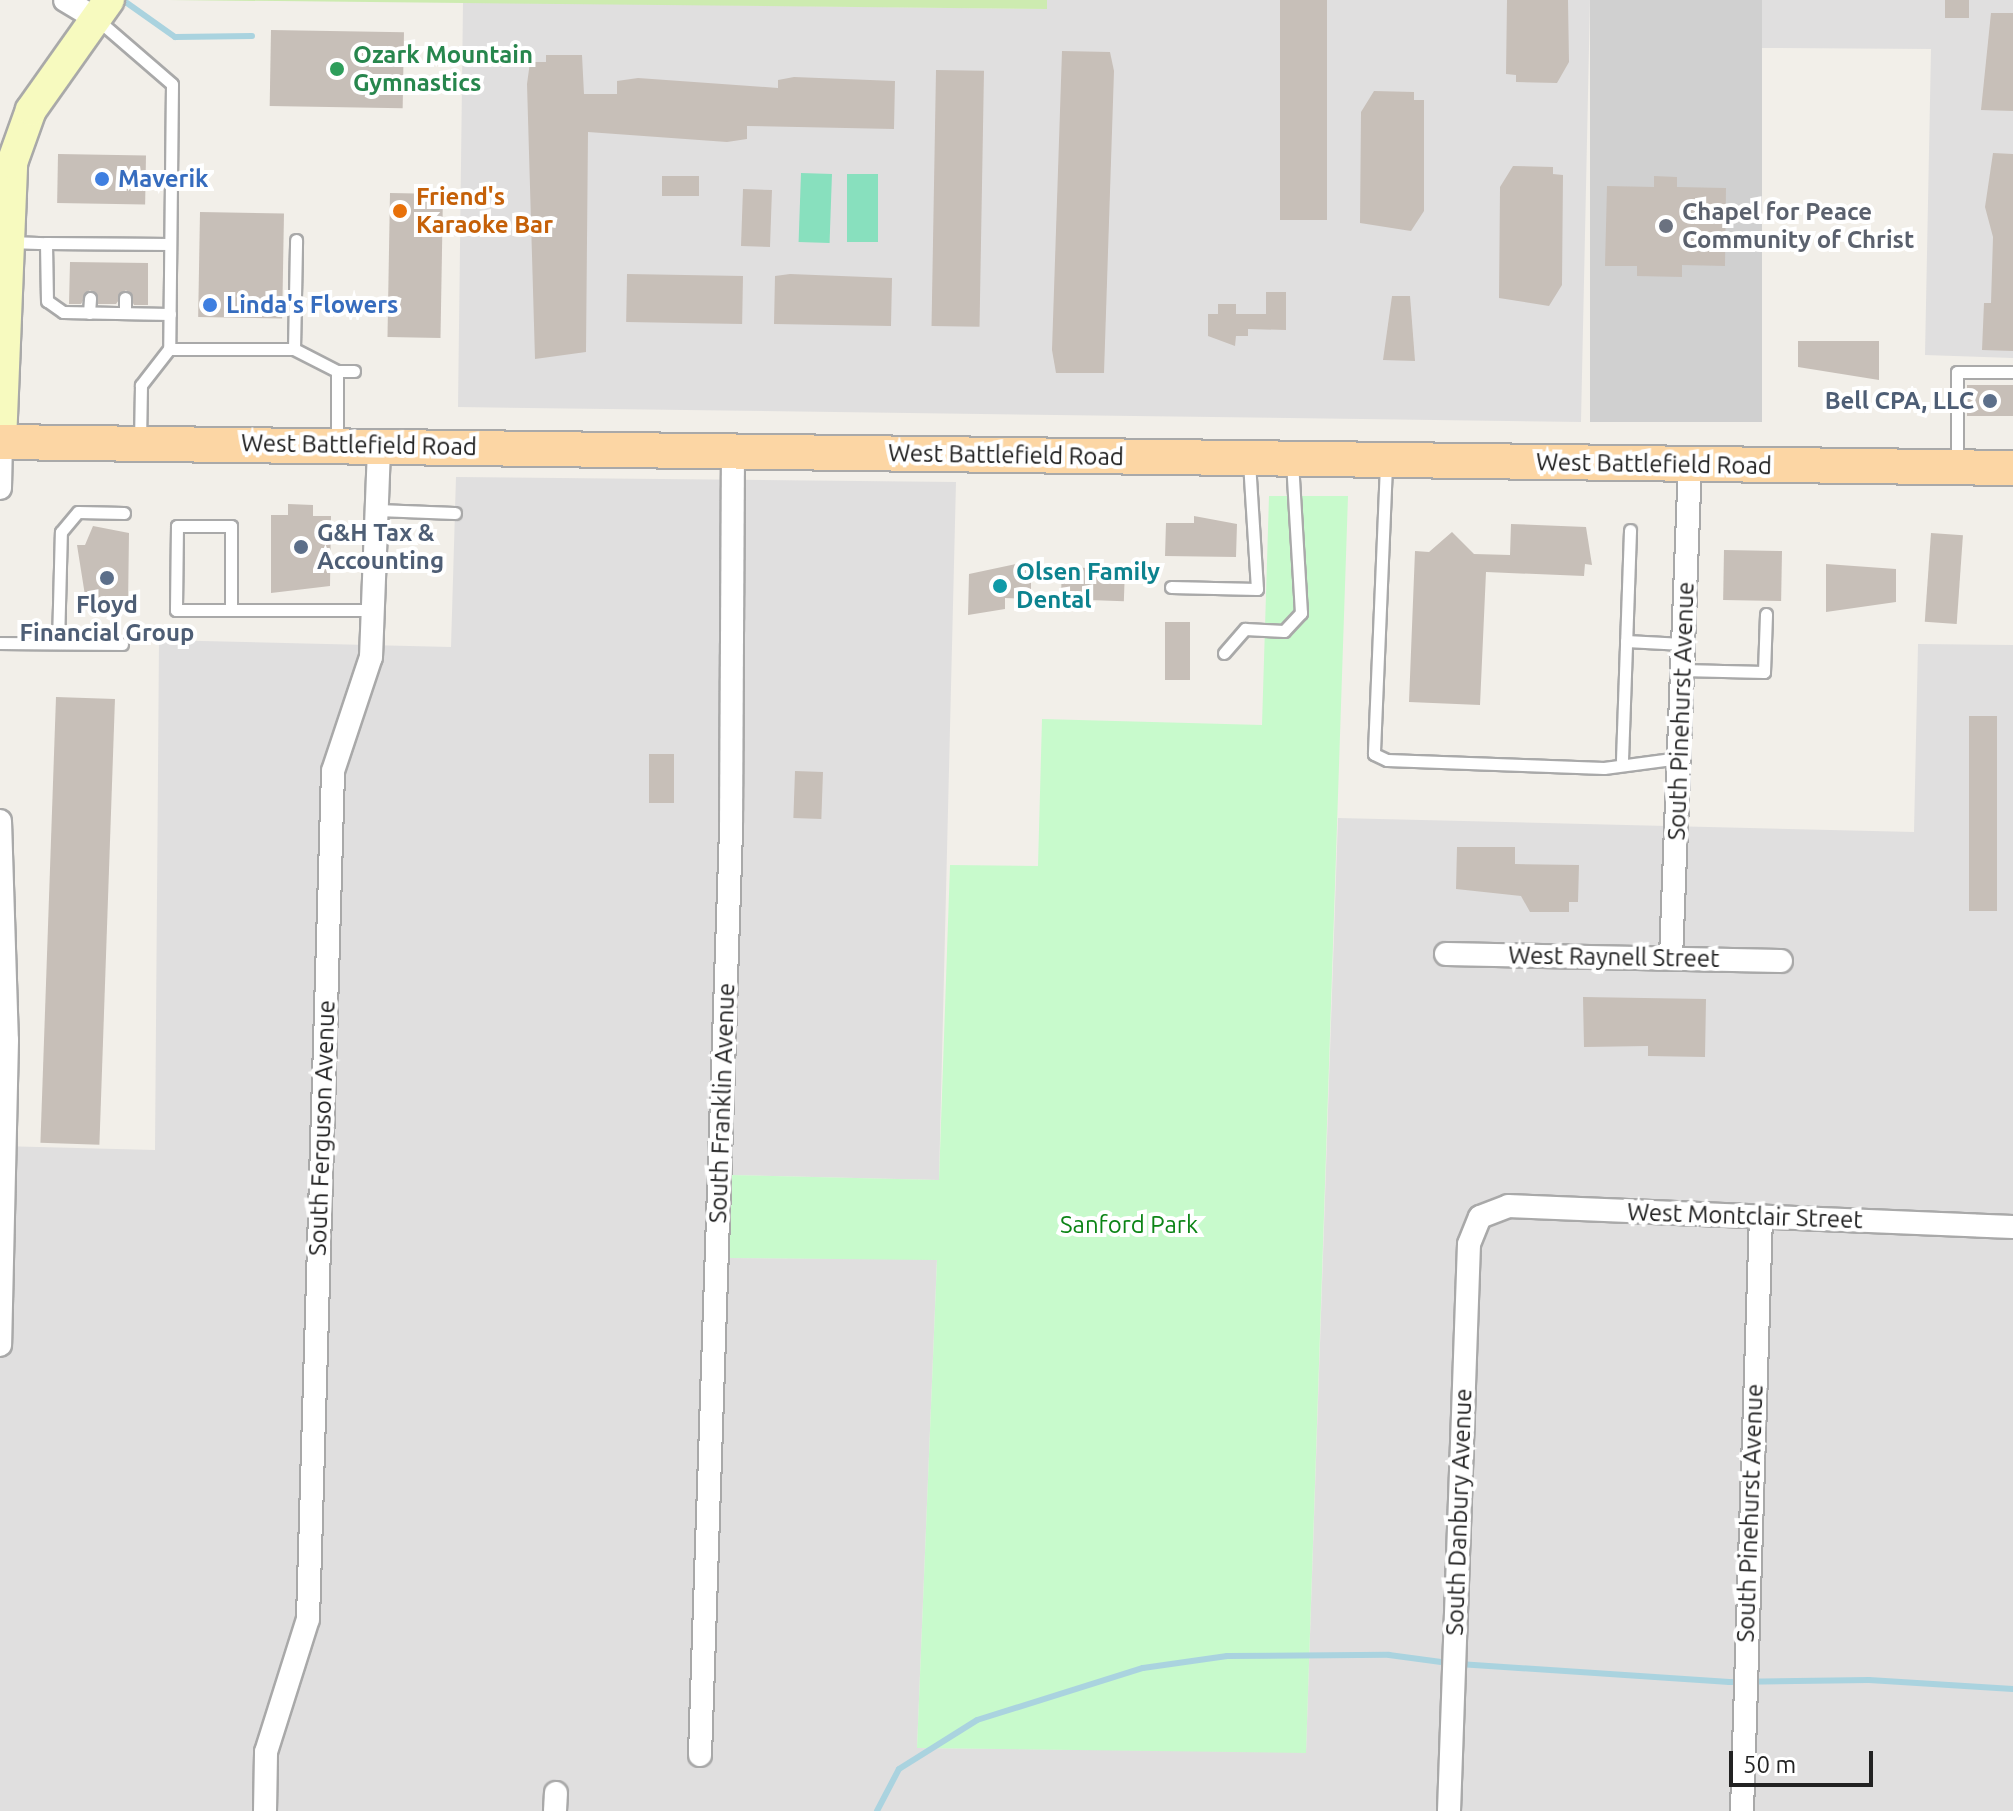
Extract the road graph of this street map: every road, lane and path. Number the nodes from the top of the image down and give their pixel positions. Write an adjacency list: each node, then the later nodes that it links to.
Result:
1 (65, 0): 2 (street)
2 (102, 9): 4 (street); 8 (lane)
3 (296, 240): 17 (lane)
4 (2, 242): 5 (lane); 21 (street)
5 (46, 243): 6 (lane); 13 (lane)
6 (90, 244): 7 (lane); 10 (lane)
7 (126, 244): 8 (lane); 9 (lane)
8 (170, 244): 15 (lane)
9 (126, 258)
10 (90, 259)
11 (90, 298): 13 (lane)
12 (125, 298): 14 (lane)
13 (89, 313): 14 (lane)
14 (125, 313): 15 (lane)
15 (170, 314): 16 (lane)
16 (169, 349): 17 (lane); 22 (lane)
17 (294, 349): 18 (lane)
18 (337, 371): 19 (lane); 23 (lane)
19 (354, 371)
20 (2013, 372): 30 (lane)
21 (1, 442): 22 (main road, West Battlefield Road); 32 (street)
22 (140, 443): 23 (main road, West Battlefield Road)
23 (337, 444): 24 (main road, West Battlefield Road)
24 (379, 445): 25 (main road, West Battlefield Road); 33 (street, South Ferguson Avenue)
25 (733, 451): 26 (main road, West Battlefield Road); 59 (street, South Franklin Avenue)
26 (1249, 458): 27 (main road, West Battlefield Road); 37 (lane)
27 (1292, 459): 28 (main road, West Battlefield Road); 46 (lane)
28 (1387, 460): 29 (main road, West Battlefield Road); 49 (lane)
29 (1690, 465): 30 (main road, West Battlefield Road); 45 (street, South Pinehurst Avenue)
30 (1957, 468): 31 (main road, West Battlefield Road)
31 (2013, 468)
32 (0, 488)
33 (377, 510): 35 (lane); 39 (street, South Ferguson Avenue)
34 (124, 513): 43 (lane)
35 (455, 513)
36 (1630, 530): 41 (lane)
37 (1171, 587)
38 (231, 610): 38 (lane); 39 (lane)
39 (373, 610): 60 (street, South Ferguson Avenue)
40 (1766, 614): 47 (lane)
41 (1626, 641): 45 (lane); 49 (lane)
42 (0, 643): 43 (lane)
43 (58, 643): 44 (lane)
44 (122, 644)
45 (1683, 644): 47 (street, South Pinehurst Avenue)
46 (1224, 653)
47 (1682, 670): 48 (street, South Pinehurst Avenue)
48 (1679, 758): 49 (lane); 52 (street, South Pinehurst Avenue)
49 (1622, 760)
50 (0, 821): 54 (street)
51 (1446, 954): 52 (street, West Raynell Street)
52 (1671, 958): 53 (street, West Raynell Street)
53 (1781, 961)
54 (3, 1134): 58 (street)
55 (1761, 1216): 56 (street, West Montclair Street); 57 (street, West Montclair Street); 62 (street, South Pinehurst Avenue)
56 (1480, 1217): 61 (street, South Danbury Avenue)
57 (2013, 1227)
58 (0, 1345)
59 (700, 1755)
60 (265, 1811)
61 (1449, 1811)
62 (1742, 1811)

